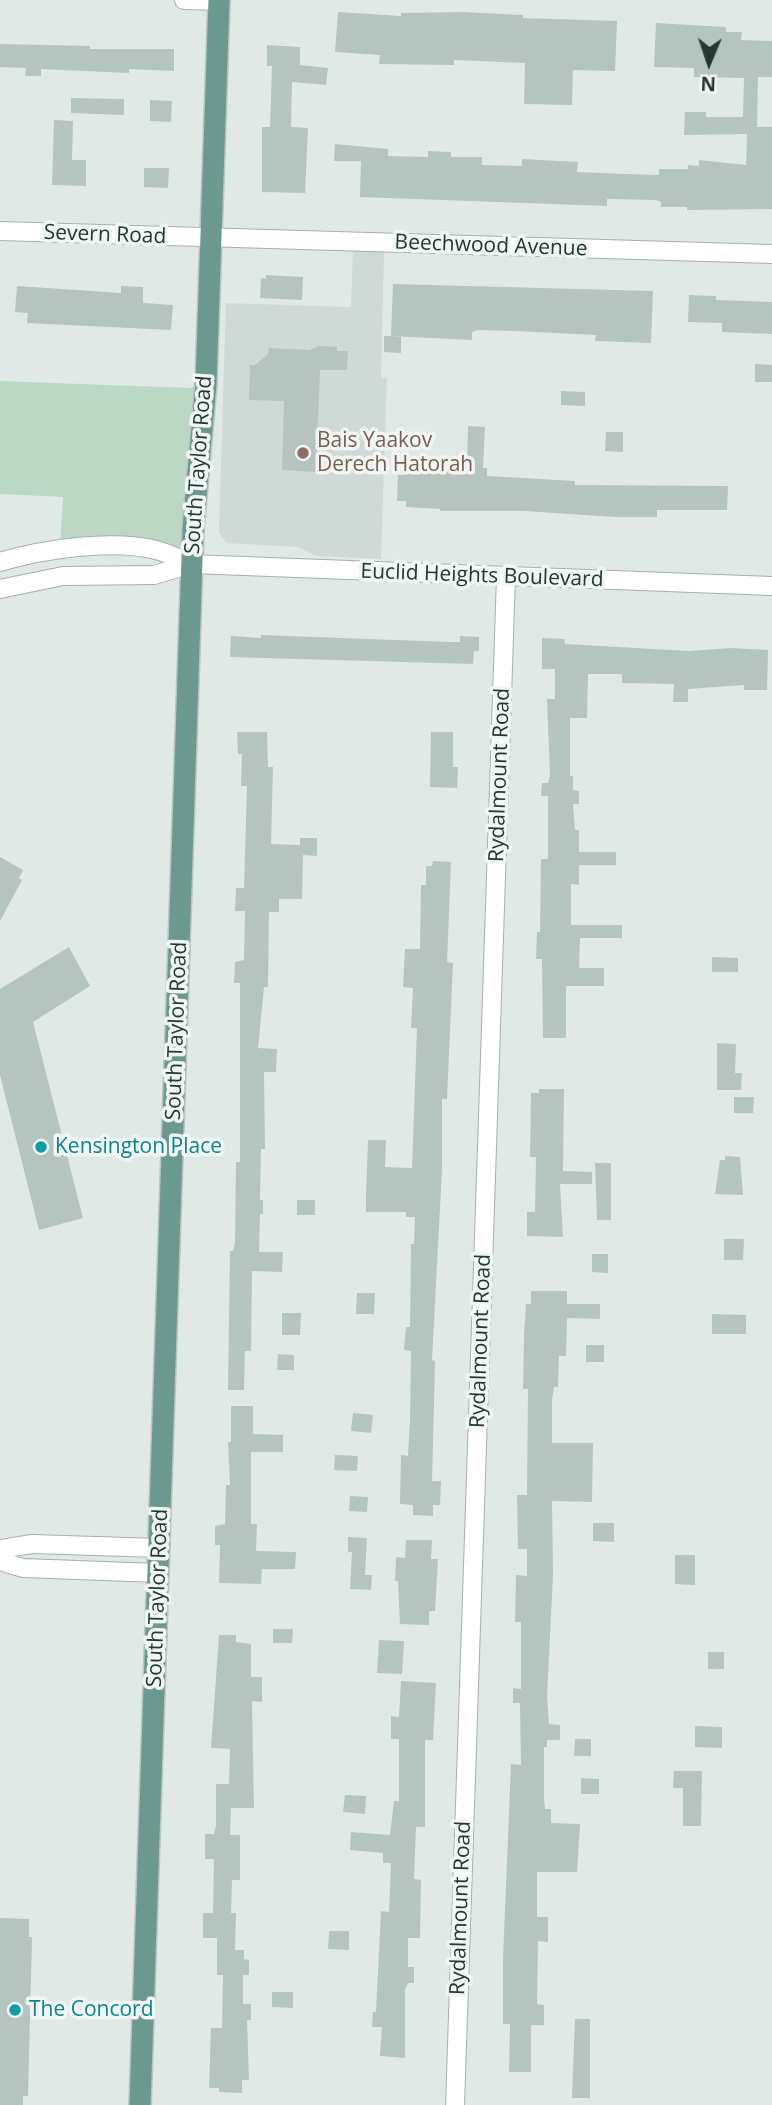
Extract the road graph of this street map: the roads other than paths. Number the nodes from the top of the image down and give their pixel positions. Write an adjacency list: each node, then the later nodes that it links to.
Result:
1 (184, 0): 2 (street)
2 (219, 1): 4 (main road, South Taylor Road)
3 (0, 231): 4 (street, Severn Road)
4 (210, 237): 5 (street, Beechwood Avenue); 7 (main road, South Taylor Road)
5 (772, 254)
6 (0, 562): 7 (street)
7 (191, 564): 8 (street, Euclid Heights Boulevard); 10 (street); 11 (main road, South Taylor Road)
8 (506, 577): 9 (street, Euclid Heights Boulevard); 16 (street, Rydalmount Road)
9 (772, 586)
10 (0, 589)
11 (159, 1548): 12 (street); 14 (main road, South Taylor Road)
12 (0, 1549)
13 (0, 1560): 14 (street)
14 (158, 1573): 15 (main road, South Taylor Road)
15 (141, 2105)
16 (455, 2105)

